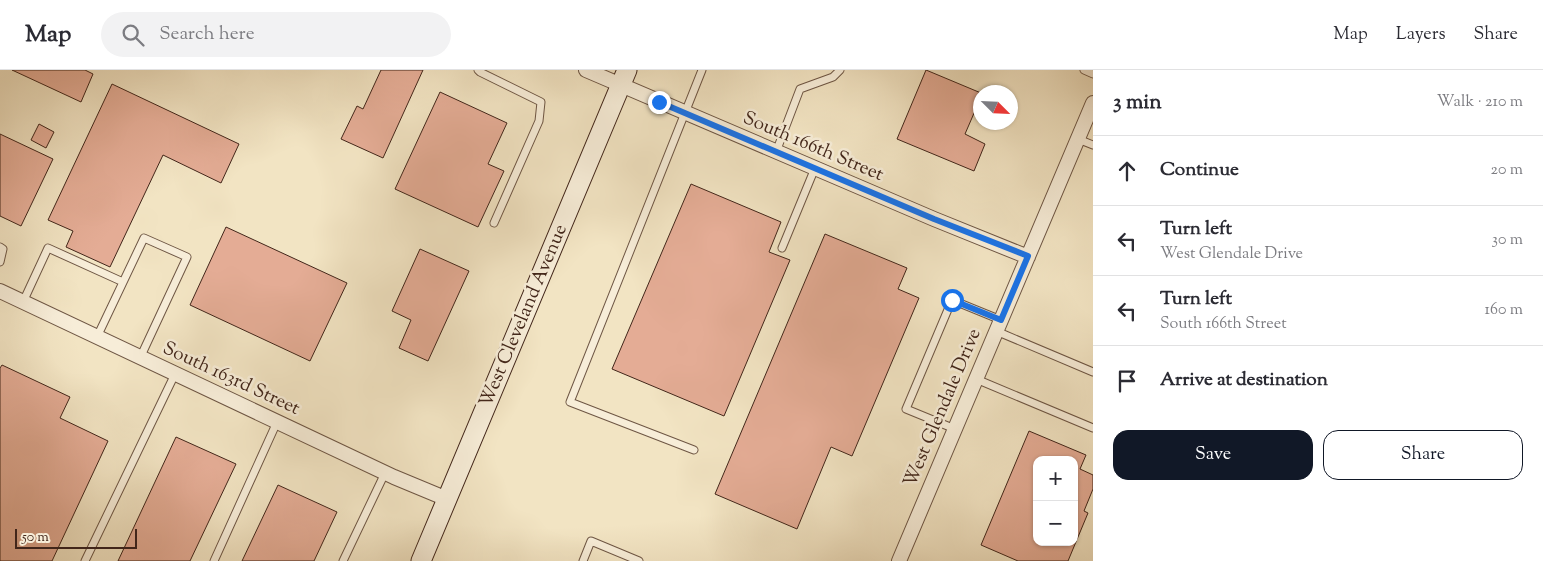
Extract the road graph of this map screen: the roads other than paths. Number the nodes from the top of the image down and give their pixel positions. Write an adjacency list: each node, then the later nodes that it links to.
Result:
1 (478, 70): 14 (lane)
2 (586, 70): 7 (street, South 166th Street)
3 (702, 70): 9 (lane)
4 (840, 70): 12 (lane)
5 (1084, 70): 6 (lane)
6 (1093, 74)
7 (624, 78): 9 (street, South 166th Street); 33 (main road, West Cleveland Avenue)
8 (1093, 103): 10 (street, West Glendale Drive)
9 (684, 113): 12 (street, South 166th Street); 31 (lane)
10 (1078, 139): 11 (lane); 17 (street, West Glendale Drive)
11 (1093, 145)
12 (776, 152): 13 (street, South 166th Street)
13 (815, 168): 16 (lane); 17 (street, South 166th Street)
14 (494, 223)
15 (0, 247): 18 (lane)
16 (782, 248)
17 (1028, 256): 22 (street, West Glendale Drive)
18 (0, 262)
19 (123, 282): 21 (lane); 23 (lane); 24 (lane)
20 (0, 291): 21 (street, South 163rd Street)
21 (23, 302): 23 (street, South 163rd Street)
22 (998, 326): 25 (lane); 27 (street, West Glendale Drive); 30 (lane)
23 (97, 337): 24 (street, South 163rd Street)
24 (140, 358): 26 (street, South 163rd Street)
25 (1093, 372)
26 (175, 374): 28 (street, South 163rd Street); 34 (lane)
27 (976, 379): 29 (lane); 30 (street, West Glendale Drive)
28 (277, 422): 32 (street, South 163rd Street); 35 (lane)
29 (1093, 428)
30 (955, 429): 40 (street, West Glendale Drive)
31 (694, 450)
32 (385, 473): 33 (street, South 163rd Street); 36 (lane)
33 (447, 499): 37 (main road, West Cleveland Avenue)
34 (85, 561)
35 (214, 561)
36 (343, 561)
37 (421, 561)
38 (583, 561): 39 (lane)
39 (639, 561)
40 (899, 561)

